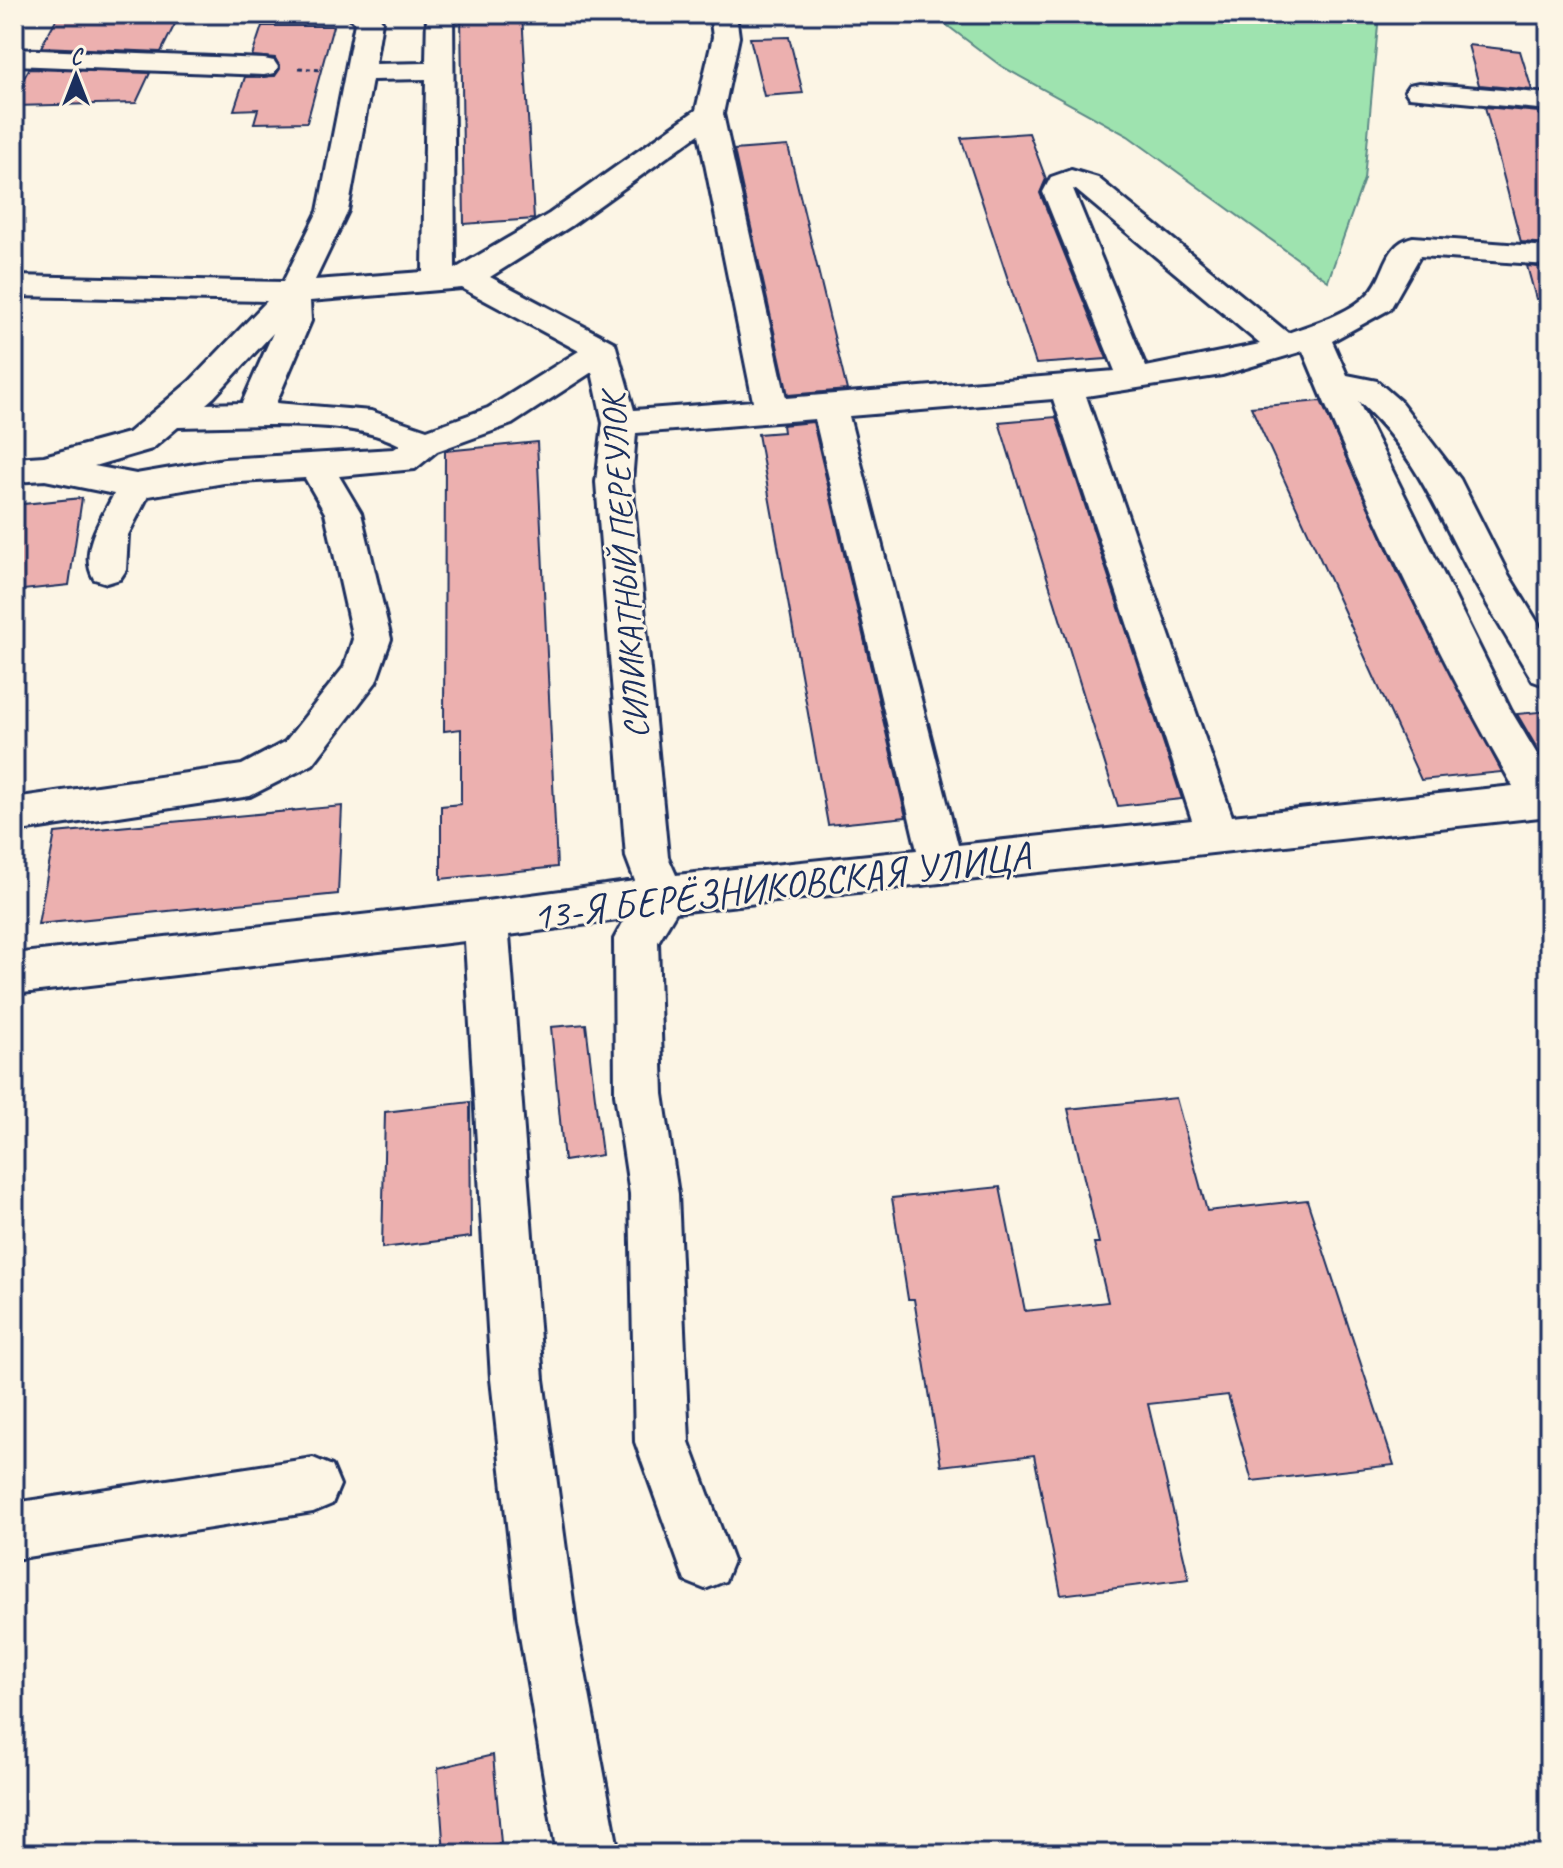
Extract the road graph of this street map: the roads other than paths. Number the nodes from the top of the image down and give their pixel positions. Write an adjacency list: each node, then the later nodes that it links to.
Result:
1 (360, 14): 7 (street)
2 (440, 14): 6 (street)
3 (723, 14): 10 (street)
4 (14, 57): 5 (street)
5 (264, 67)
6 (440, 71): 7 (street); 12 (street)
7 (362, 72): 14 (street)
8 (1419, 91): 9 (street)
9 (1549, 102)
10 (709, 114): 12 (street); 21 (street)
11 (1549, 256): 15 (street)
12 (453, 278): 14 (street); 16 (street, СИЛИКАТНЫЙ ПЕРЕУЛОК)
13 (14, 286): 14 (street)
14 (294, 292): 22 (street); 23 (street)
15 (1299, 342): 17 (street); 17 (street); 18 (street)
16 (603, 350): 24 (street, СИЛИКАТНЫЙ ПЕРЕУЛОК); 25 (street)
17 (1135, 380): 19 (street)
18 (1331, 383): 30 (street); 31 (street)
19 (1066, 387): 20 (street); 33 (street)
20 (829, 406): 21 (street); 34 (street)
21 (772, 411): 24 (street)
22 (254, 415): 23 (street); 25 (street)
23 (170, 416): 27 (street)
24 (620, 423): 35 (street, СИЛИКАТНЫЙ ПЕРЕУЛОК)
25 (425, 443): 26 (street)
26 (315, 465): 28 (street); 32 (street)
27 (29, 469): 28 (street)
28 (136, 486): 29 (street)
29 (107, 570)
30 (1547, 671)
31 (1546, 800): 33 (street, 13-Я БЕРЁЗНИКОВСКАЯ УЛИЦА)
32 (14, 815)
33 (1218, 835): 34 (street, 13-Я БЕРЁЗНИКОВСКАЯ УЛИЦА)
34 (942, 865): 35 (street, 13-Я БЕРЁЗНИКОВСКАЯ УЛИЦА)
35 (663, 895): 36 (street, 13-Я БЕРЁЗНИКОВСКАЯ УЛИЦА); 40 (street)
36 (486, 920): 37 (street, 13-Я БЕРЁЗНИКОВСКАЯ УЛИЦА); 41 (street)
37 (14, 974)
38 (313, 1485): 39 (street)
39 (14, 1531)
40 (705, 1561)
41 (588, 1854)

